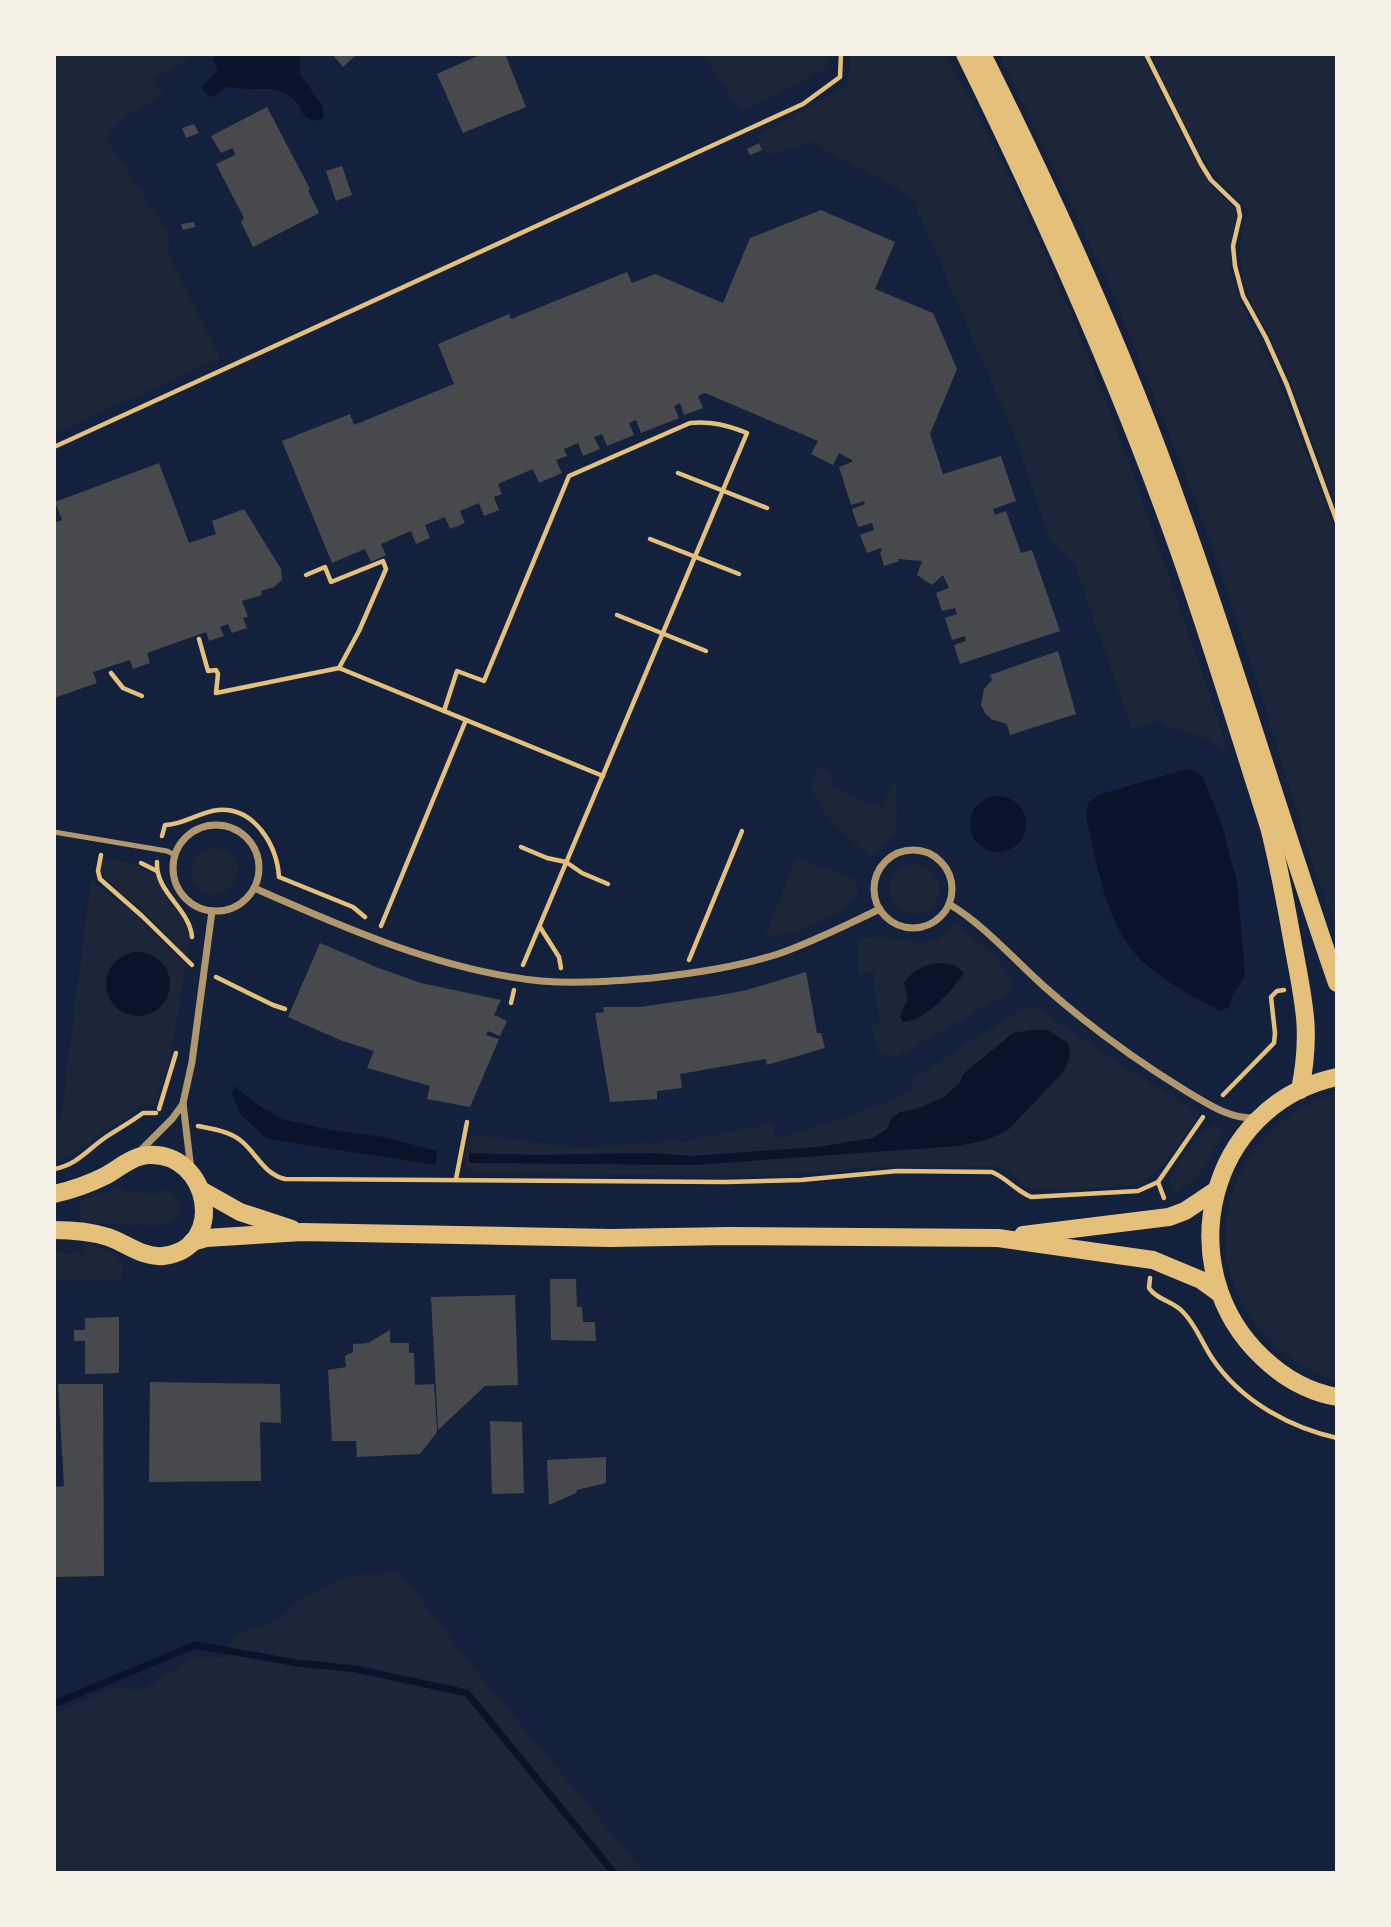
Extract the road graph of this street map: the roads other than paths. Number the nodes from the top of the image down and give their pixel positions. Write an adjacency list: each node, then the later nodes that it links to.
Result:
1 (965, 54): 11 (main road)
2 (982, 54): 9 (main road)
3 (54, 832): 4 (lane)
4 (175, 855): 5 (street); 8 (street)
5 (254, 888): 7 (street); 8 (street)
6 (949, 904): 7 (street); 7 (street); 13 (street)
7 (880, 909)
8 (212, 911): 12 (street)
9 (1337, 983)
10 (1337, 1077): 11 (main road)
11 (1300, 1090): 13 (main road)
12 (183, 1103): 14 (street); 15 (street)
13 (1259, 1118): 17 (main road)
14 (133, 1159): 15 (main road); 18 (main road)
15 (192, 1174): 16 (main road)
16 (201, 1190): 20 (main road); 22 (main road)
17 (1215, 1191): 21 (main road); 23 (main road)
18 (54, 1194)
19 (54, 1230): 22 (main road)
20 (302, 1231): 21 (main road); 22 (main road)
21 (999, 1238): 23 (main road)
22 (192, 1242)
23 (1219, 1293): 24 (main road)
24 (1337, 1397)

